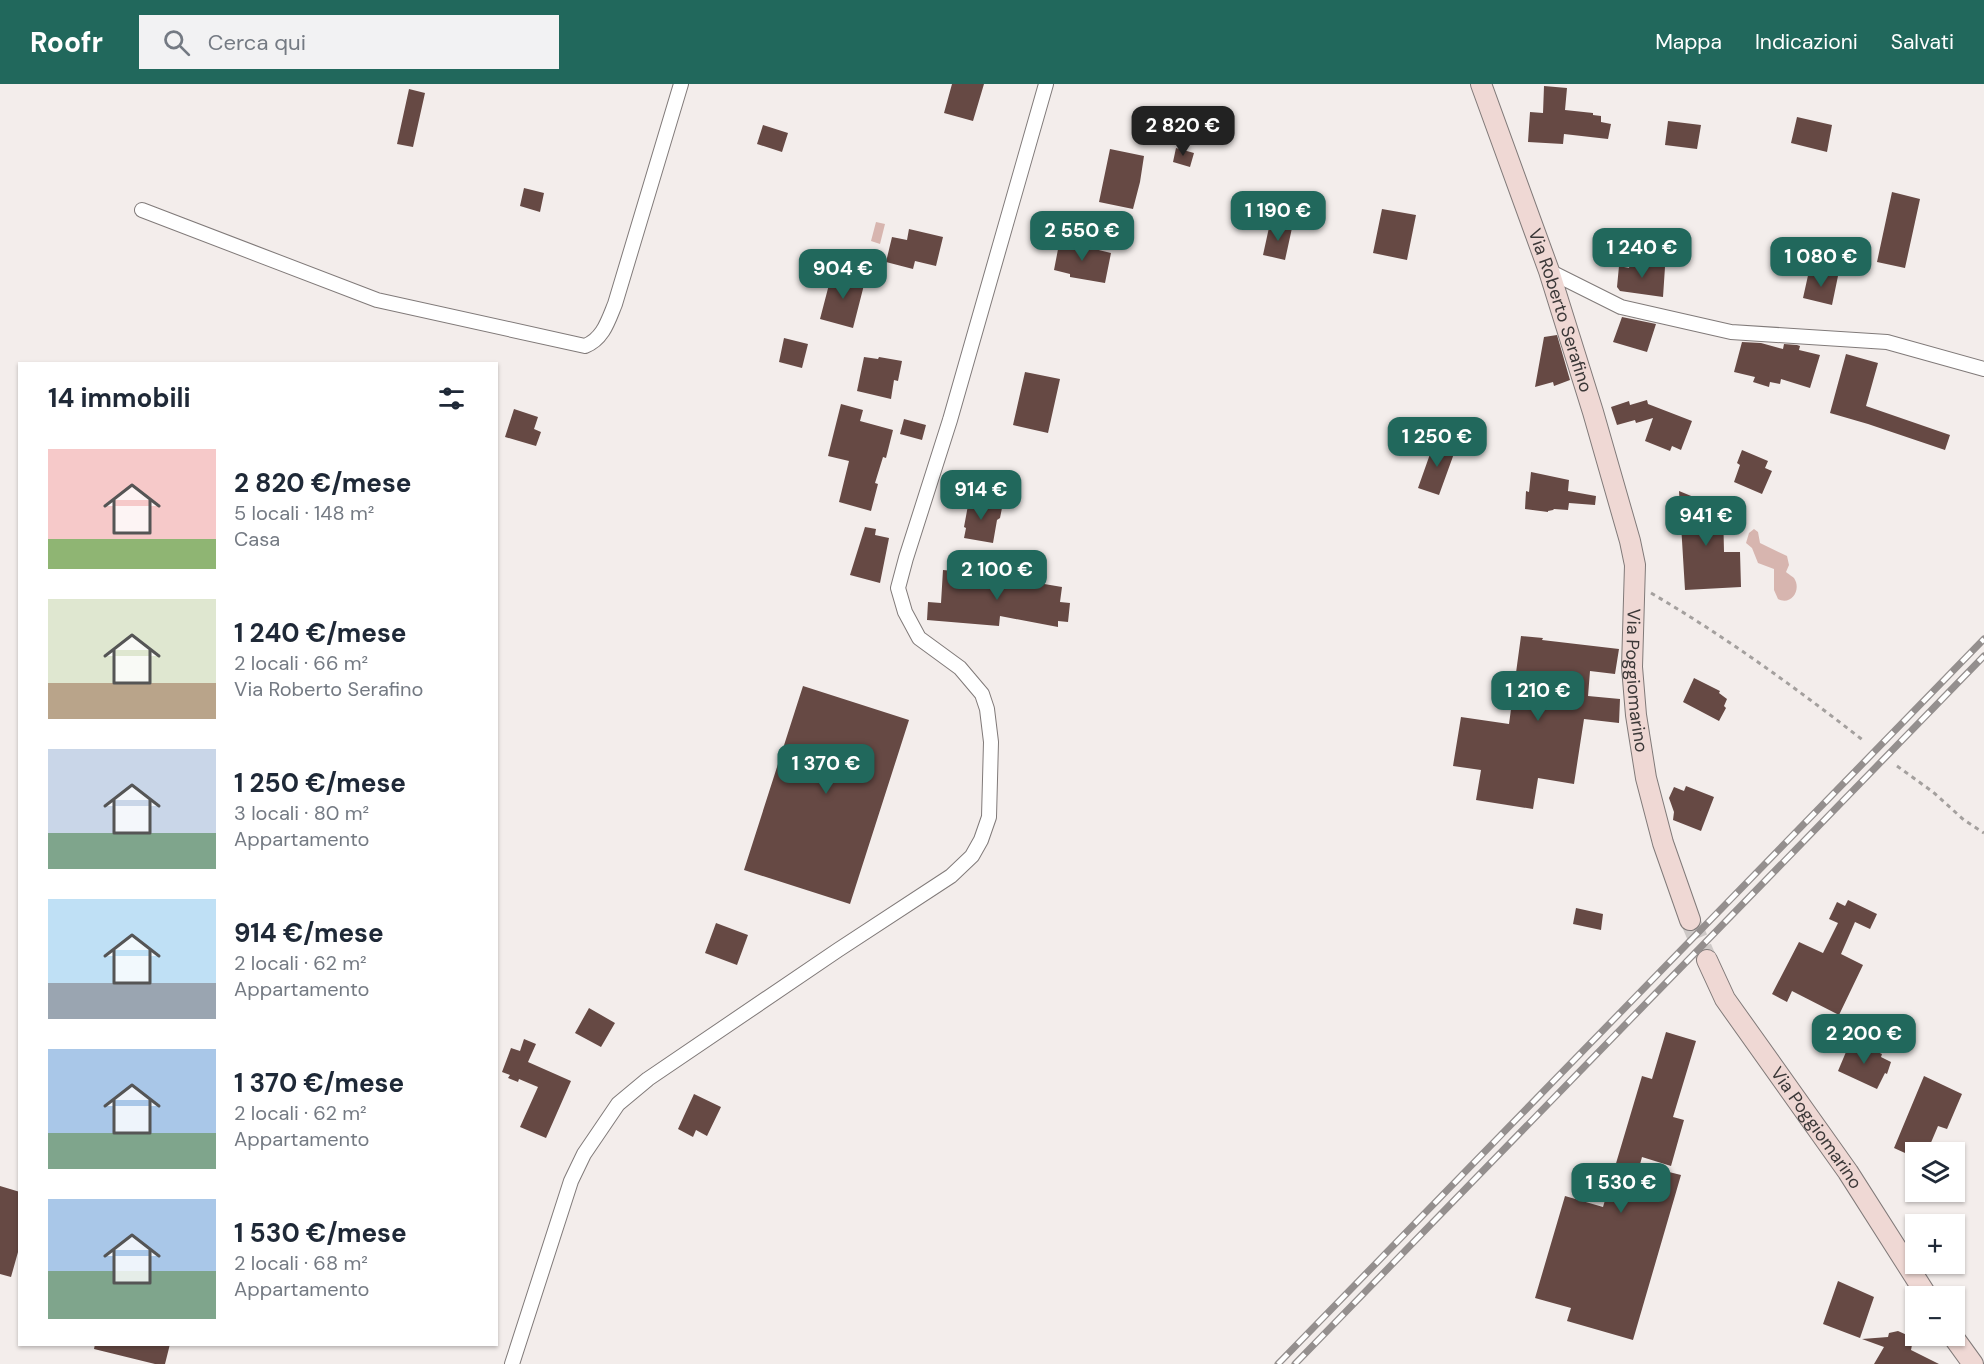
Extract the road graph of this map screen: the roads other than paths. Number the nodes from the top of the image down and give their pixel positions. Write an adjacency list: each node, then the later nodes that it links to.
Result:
1 (681, 84): 4 (street)
2 (1046, 84): 12 (street)
3 (1482, 84): 5 (main road, Via Roberto Serafino)
4 (142, 210)
5 (1549, 270): 6 (street); 7 (main road, Via Roberto Serafino)
6 (1984, 369)
7 (1630, 541): 8 (main road, Via Poggiomarino)
8 (1690, 920)
9 (1707, 960): 10 (main road, Via Poggiomarino)
10 (1921, 1286)
11 (1960, 1346): 13 (main road)
12 (512, 1364)
13 (1973, 1364)

